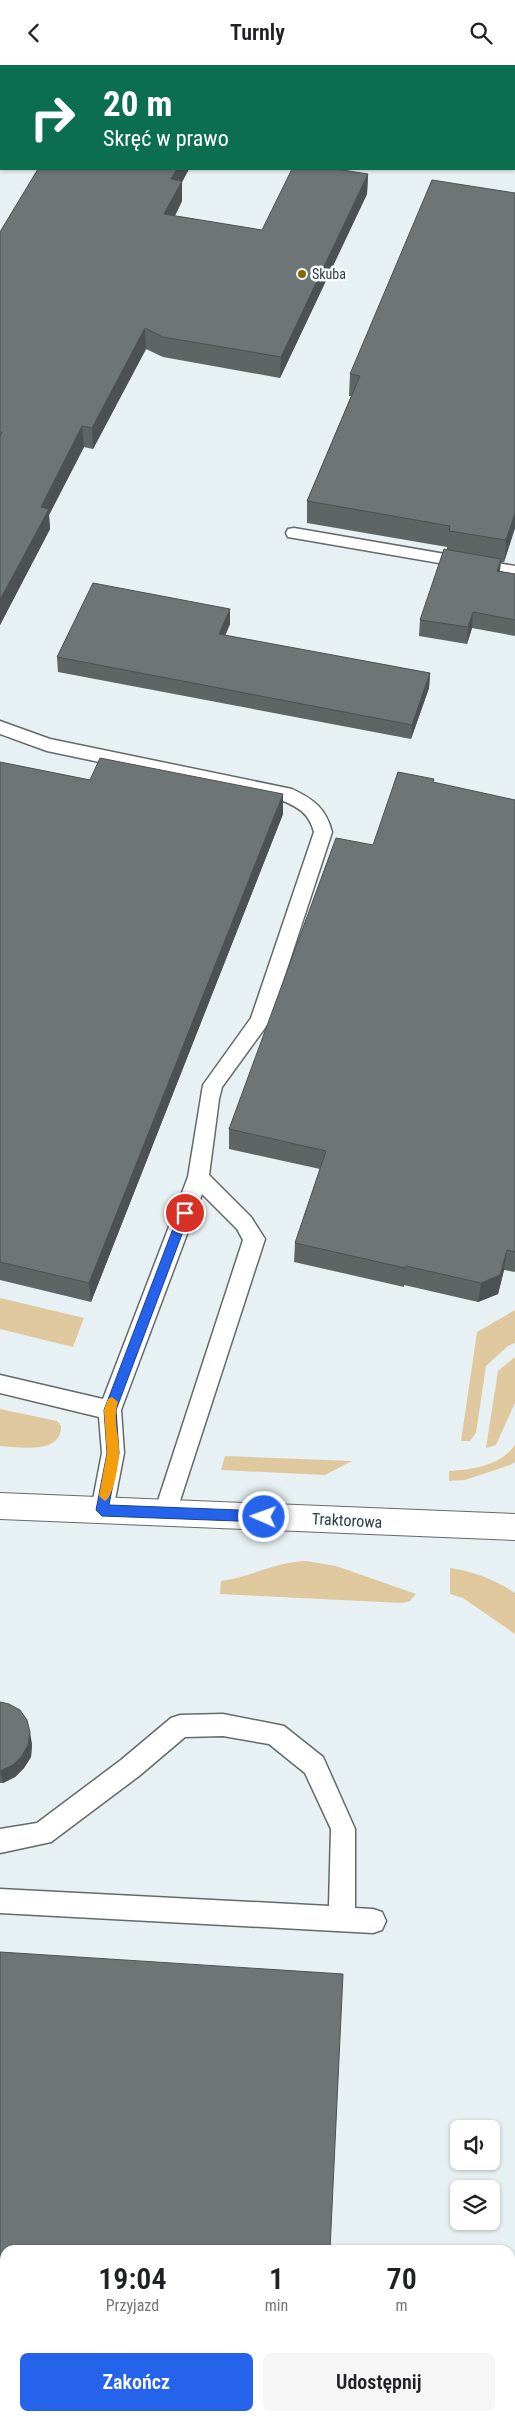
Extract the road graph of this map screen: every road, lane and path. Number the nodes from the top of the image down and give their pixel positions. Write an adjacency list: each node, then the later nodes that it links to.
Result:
1 (294, 533): 2 (lane)
2 (515, 571)
3 (0, 727): 4 (lane)
4 (198, 1177): 6 (lane); 9 (lane)
5 (0, 1384): 6 (lane)
6 (110, 1410): 8 (lane)
7 (0, 1506): 8 (street, Traktorowa)
8 (102, 1510): 9 (street, Traktorowa)
9 (165, 1513): 10 (street, Traktorowa)
10 (515, 1527)
11 (0, 1841): 13 (lane)
12 (0, 1901): 13 (lane)
13 (342, 1919): 14 (lane)
14 (373, 1921)

